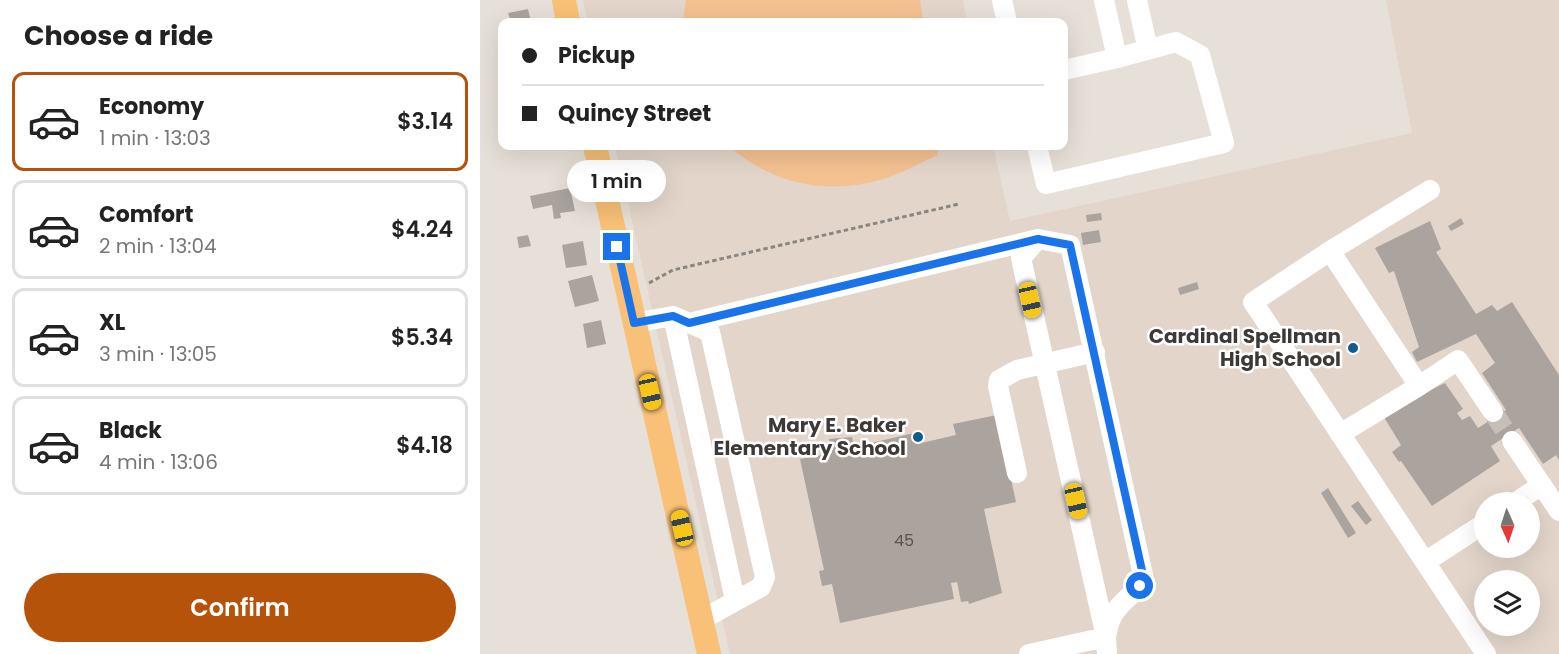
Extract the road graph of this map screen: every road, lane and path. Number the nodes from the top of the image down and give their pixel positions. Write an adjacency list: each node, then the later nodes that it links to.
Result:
1 (564, 0): 5 (main road)
2 (1002, 0): 6 (lane)
3 (1104, 0): 8 (lane)
4 (1137, 0): 7 (lane)
5 (567, 18)
6 (1006, 18)
7 (1148, 50): 8 (lane); 11 (lane)
8 (1118, 58): 9 (lane)
9 (1068, 69)
10 (596, 150): 18 (main road)
11 (1038, 150)
12 (1430, 190): 15 (lane)
13 (959, 204): 16 (path)
14 (1038, 239): 17 (lane); 19 (lane); 20 (lane)
15 (1330, 251): 21 (lane); 23 (lane)
16 (649, 283)
17 (681, 320): 18 (lane); 31 (lane); 31 (lane)
18 (634, 323): 32 (main road)
19 (1095, 352): 20 (lane); 33 (lane)
20 (1045, 364): 25 (lane); 33 (lane)
21 (1419, 386): 22 (lane); 23 (lane)
22 (1493, 412)
23 (1340, 434): 30 (lane)
24 (1512, 441): 26 (lane)
25 (1017, 473)
26 (1542, 485): 27 (lane); 28 (lane)
27 (1531, 492)
28 (1559, 512)
29 (1474, 529): 30 (lane)
30 (1425, 562): 36 (lane)
31 (735, 600): 32 (lane)
32 (704, 619): 34 (main road)
33 (1107, 645): 35 (lane)
34 (709, 654)
35 (1029, 654)
36 (1486, 654)

